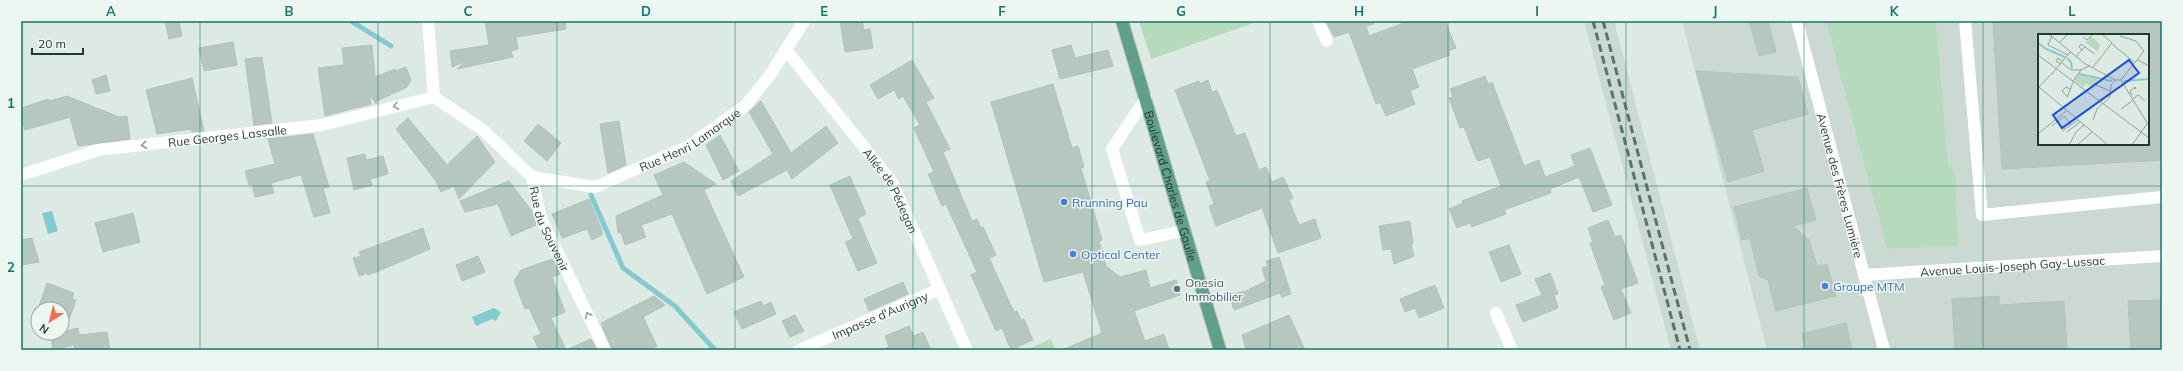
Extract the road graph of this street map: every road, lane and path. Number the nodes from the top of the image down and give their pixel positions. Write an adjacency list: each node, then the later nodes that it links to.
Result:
1 (428, 21): 9 (street)
2 (804, 21): 8 (street, Rue Henri Lamarque)
3 (1122, 21): 10 (main road, Boulevard Charles de Gaulle)
4 (1318, 21): 7 (street)
5 (1797, 21): 16 (street, Avenue des Frères Lumière)
6 (1965, 21): 13 (street)
7 (1327, 41)
8 (786, 50): 12 (street, Rue Henri Lamarque); 17 (street, Allée de Pédegan)
9 (434, 97): 11 (street, Rue Georges Lassalle, one-way to 11); 12 (street, Rue du Souvenir)
10 (1146, 98): 14 (main road, Boulevard Charles de Gaulle); 14 (street)
11 (21, 175)
12 (532, 177): 20 (street, Rue du Souvenir, one-way to 12)
13 (2162, 197)
14 (1183, 231): 22 (main road, Boulevard Charles de Gaulle)
15 (2162, 256): 16 (street, Avenue Louis-Joseph Gay-Lussac)
16 (1864, 275): 24 (street, Avenue des Frères Lumière)
17 (940, 289): 19 (street, Allée de Pédegan); 21 (street, Impasse d'Aurigny)
18 (1496, 313): 23 (street)
19 (966, 348)
20 (605, 350)
21 (799, 350)
22 (1220, 350)
23 (1512, 350)
24 (1884, 350)

